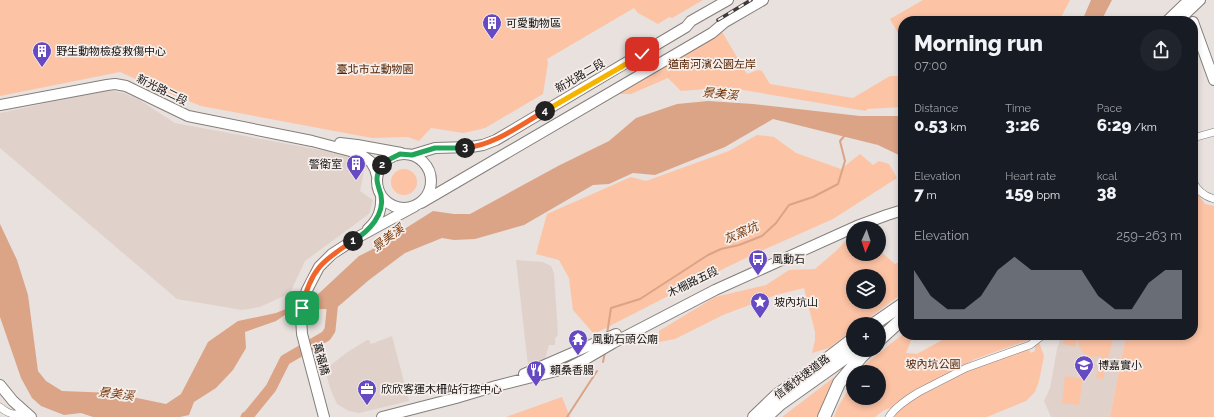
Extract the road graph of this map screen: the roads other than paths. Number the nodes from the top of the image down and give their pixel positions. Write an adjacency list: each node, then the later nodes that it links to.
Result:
1 (728, 0): 14 (street, 新光路二段)
2 (763, 0): 19 (street)
3 (1200, 0): 4 (street)
4 (1187, 5): 5 (street); 6 (street); 7 (street)
5 (1173, 16)
6 (1181, 16)
7 (1191, 16)
8 (1198, 36): 9 (street)
9 (1214, 80)
10 (0, 105): 13 (street, 新光路二段)
11 (1214, 132): 12 (street)
12 (1198, 137)
13 (312, 141): 14 (street, 新光路二段); 15 (street, 新光路二段)
14 (409, 155): 15 (street); 19 (street)
15 (377, 176): 17 (street)
16 (1198, 189): 18 (street)
17 (381, 195): 19 (street); 22 (street)
18 (1214, 199)
19 (418, 204): 22 (street)
20 (898, 206): 31 (street, 木柵路五段)
21 (898, 211): 31 (street, 木柵路五段)
22 (360, 236): 41 (street, 萬福橋)
23 (898, 307): 24 (highway)
24 (884, 317)
25 (898, 321): 27 (highway)
26 (898, 323): 28 (highway)
27 (886, 329)
28 (886, 334)
29 (1038, 340): 47 (street)
30 (846, 344): 38 (highway, 信義快速道路)
31 (597, 348): 34 (street, 木柵路五段); 35 (street, 木柵路五段)
32 (846, 357): 45 (highway, 信義快速道路)
33 (861, 357): 46 (highway)
34 (559, 359): 35 (street); 37 (street, 木柵路五段)
35 (558, 371): 37 (street, 木柵路五段)
36 (0, 385): 40 (street)
37 (496, 386): 42 (street, 木柵路五段)
38 (777, 395): 43 (highway); 44 (highway, 信義快速道路)
39 (0, 407): 40 (street)
40 (28, 415)
41 (324, 417)
42 (382, 417)
43 (745, 417)
44 (754, 417)
45 (766, 417)
46 (824, 417)
47 (889, 417)

